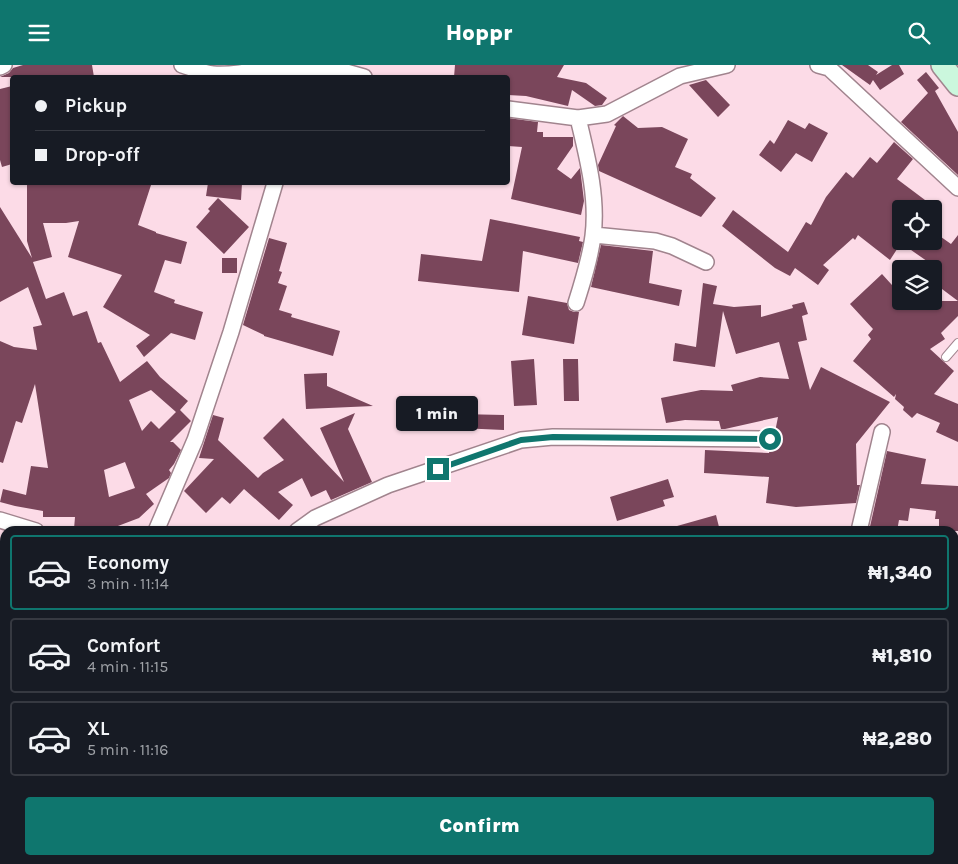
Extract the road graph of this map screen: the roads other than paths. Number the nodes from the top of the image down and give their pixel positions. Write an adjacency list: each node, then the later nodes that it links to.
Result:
1 (4, 65): 6 (street)
2 (182, 65): 7 (street)
3 (728, 65): 11 (street)
4 (818, 65): 13 (street)
5 (942, 65): 9 (main road)
6 (0, 67)
7 (263, 70): 8 (street)
8 (357, 75)
9 (958, 85)
10 (510, 109): 11 (street)
11 (578, 118): 14 (street)
12 (274, 185): 23 (street)
13 (958, 188)
14 (594, 235): 15 (street); 16 (street)
15 (706, 262)
16 (576, 303)
17 (958, 343): 18 (lane)
18 (946, 357)
19 (882, 432): 25 (street)
20 (770, 439): 24 (street)
21 (0, 520): 22 (street)
22 (20, 526)
23 (158, 526)
24 (304, 526)
25 (860, 526)

